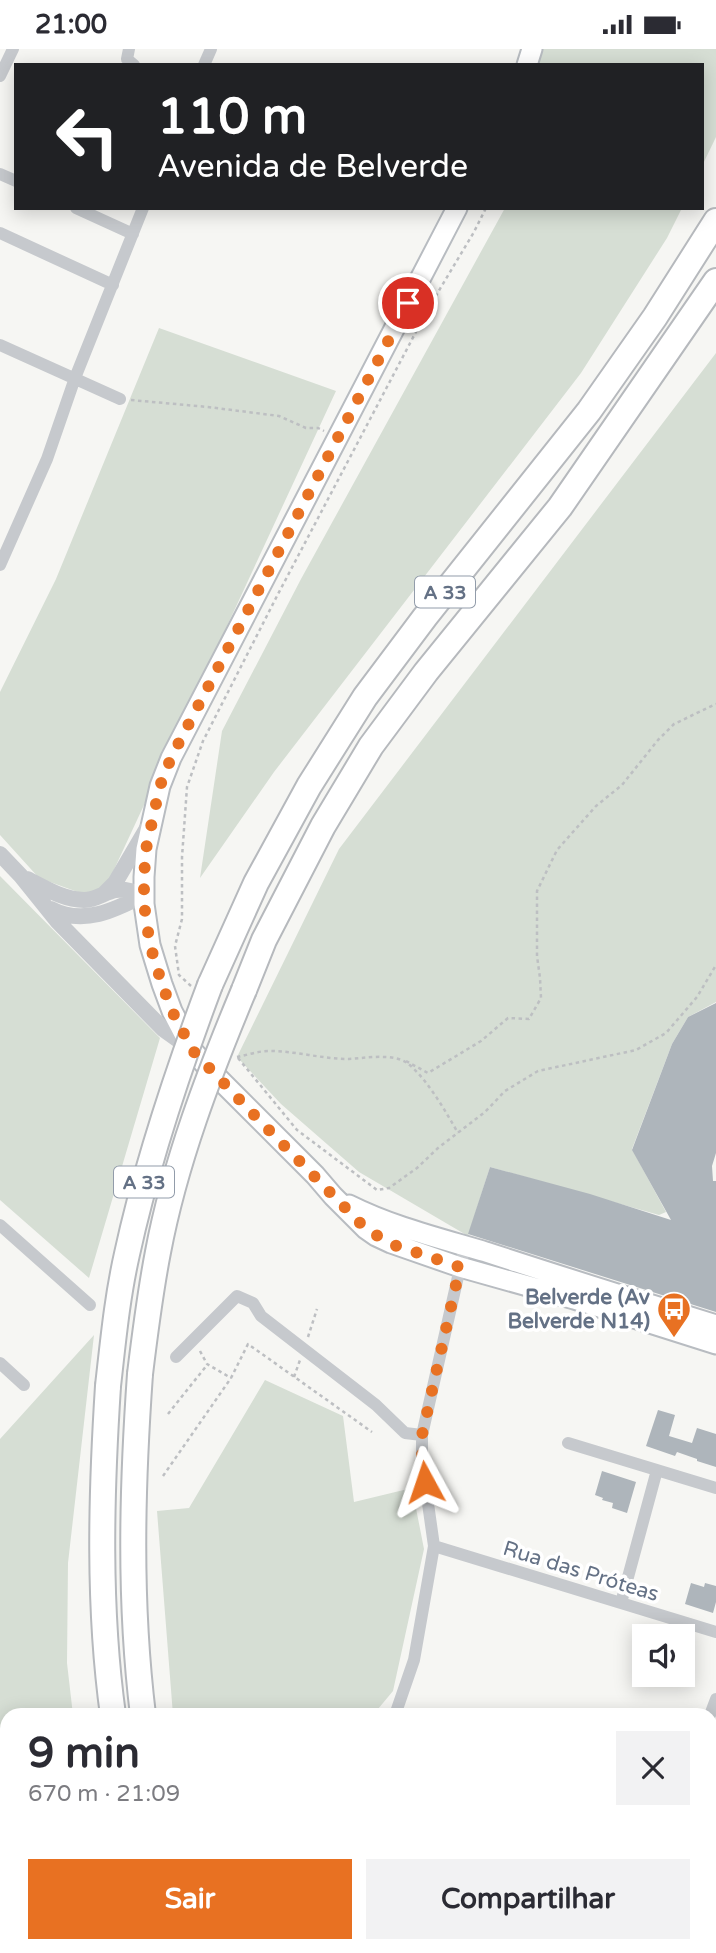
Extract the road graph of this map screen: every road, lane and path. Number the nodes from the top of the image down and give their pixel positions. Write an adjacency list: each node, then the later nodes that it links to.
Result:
1 (13, 49): 2 (street)
2 (1, 74)
3 (80, 210): 9 (street)
4 (142, 210): 9 (street)
5 (456, 210): 20 (main road)
6 (485, 210): 27 (path)
7 (716, 221): 27 (highway, A 33)
8 (0, 233): 11 (street)
9 (132, 234): 11 (street)
10 (716, 281): 16 (highway, A 33)
11 (113, 285): 14 (street)
12 (716, 305): 16 (highway)
13 (0, 345): 14 (street)
14 (75, 378): 15 (street); 18 (street)
15 (120, 399): 17 (path)
16 (634, 402): 55 (highway, A 33, bridge)
17 (327, 432)
18 (0, 565)
19 (716, 704): 29 (path)
20 (152, 818): 23 (street); 24 (main road)
21 (0, 854): 22 (street)
22 (21, 876): 23 (street); 25 (street)
23 (103, 895): 24 (street)
24 (144, 895): 25 (street); 28 (main road)
25 (44, 906): 28 (street)
26 (716, 965): 30 (path)
27 (202, 987): 54 (highway, A 33, bridge)
28 (193, 1051): 31 (main road)
29 (406, 1061): 30 (path); 30 (path)
30 (458, 1134)
31 (333, 1196): 33 (main road); 34 (main road)
32 (0, 1225): 35 (street)
33 (465, 1246): 34 (street); 36 (main road)
34 (460, 1267): 38 (main road); 46 (street)
35 (90, 1305)
36 (716, 1325)
37 (193, 1338): 39 (street); 41 (path); 46 (street)
38 (716, 1344)
39 (176, 1357)
40 (0, 1363): 43 (street)
41 (207, 1364): 42 (path); 44 (path)
42 (230, 1378): 45 (path); 49 (path)
43 (24, 1385)
44 (168, 1414)
45 (372, 1432)
46 (422, 1435): 51 (street)
47 (568, 1443): 48 (street)
48 (657, 1470): 50 (street); 52 (street)
49 (163, 1476)
50 (716, 1488)
51 (434, 1546): 52 (street, Rua das Próteas); 56 (street)
52 (621, 1603): 53 (street, Rua das Próteas)
53 (716, 1632)
54 (112, 1708)
55 (142, 1708)
56 (397, 1708)

